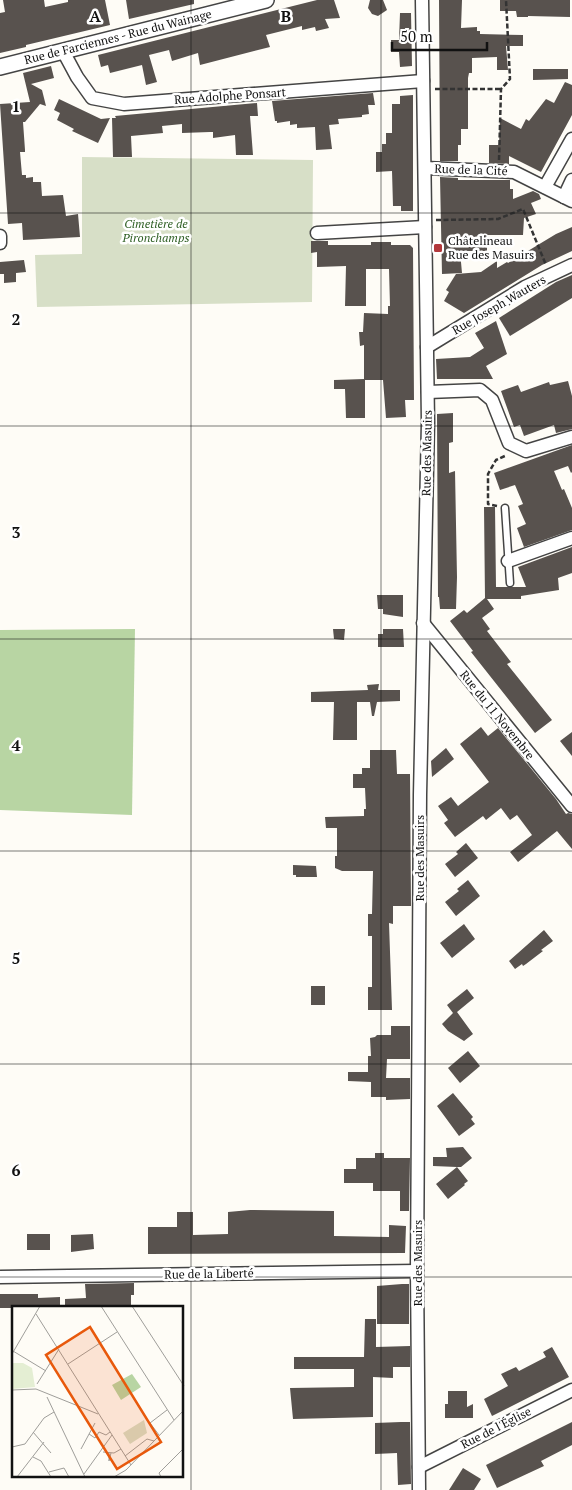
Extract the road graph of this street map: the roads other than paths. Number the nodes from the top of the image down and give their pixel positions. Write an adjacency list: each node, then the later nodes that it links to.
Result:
1 (266, 0): 3 (street, Rue de Farciennes - Rue du Wainage)
2 (422, 0): 5 (street, Rue des Masuirs)
3 (63, 51): 4 (street, Rue de Farciennes - Rue du Wainage); 5 (street, Rue Adolphe Ponsart)
4 (0, 67)
5 (423, 85): 7 (street, Rue des Masuirs)
6 (572, 139): 9 (street)
7 (425, 168): 9 (street, Rue de la Cité); 11 (street, Rue des Masuirs)
8 (572, 180): 10 (street, Rue de la Cité)
9 (545, 187): 10 (street, Rue de la Cité)
10 (568, 199)
11 (425, 223): 12 (street); 16 (street, Rue des Masuirs)
12 (317, 233)
13 (0, 236): 14 (street)
14 (0, 243)
15 (572, 265): 16 (street, Rue Joseph Wauters)
16 (427, 347): 17 (street, Rue des Masuirs)
17 (428, 392): 18 (street); 23 (street, Rue des Masuirs)
18 (572, 437)
19 (505, 508): 21 (lane)
20 (572, 538): 21 (street)
21 (508, 561): 22 (lane)
22 (510, 583)
23 (423, 624): 24 (street, Rue du 11 Novembre); 25 (street, Rue des Masuirs)
24 (572, 806)
25 (417, 1271): 26 (street, Rue de la Liberté); 28 (street, Rue des Masuirs)
26 (0, 1277)
27 (572, 1390): 28 (street, Rue de l'Église)
28 (419, 1467): 29 (street, Rue des Masuirs)
29 (419, 1490)

